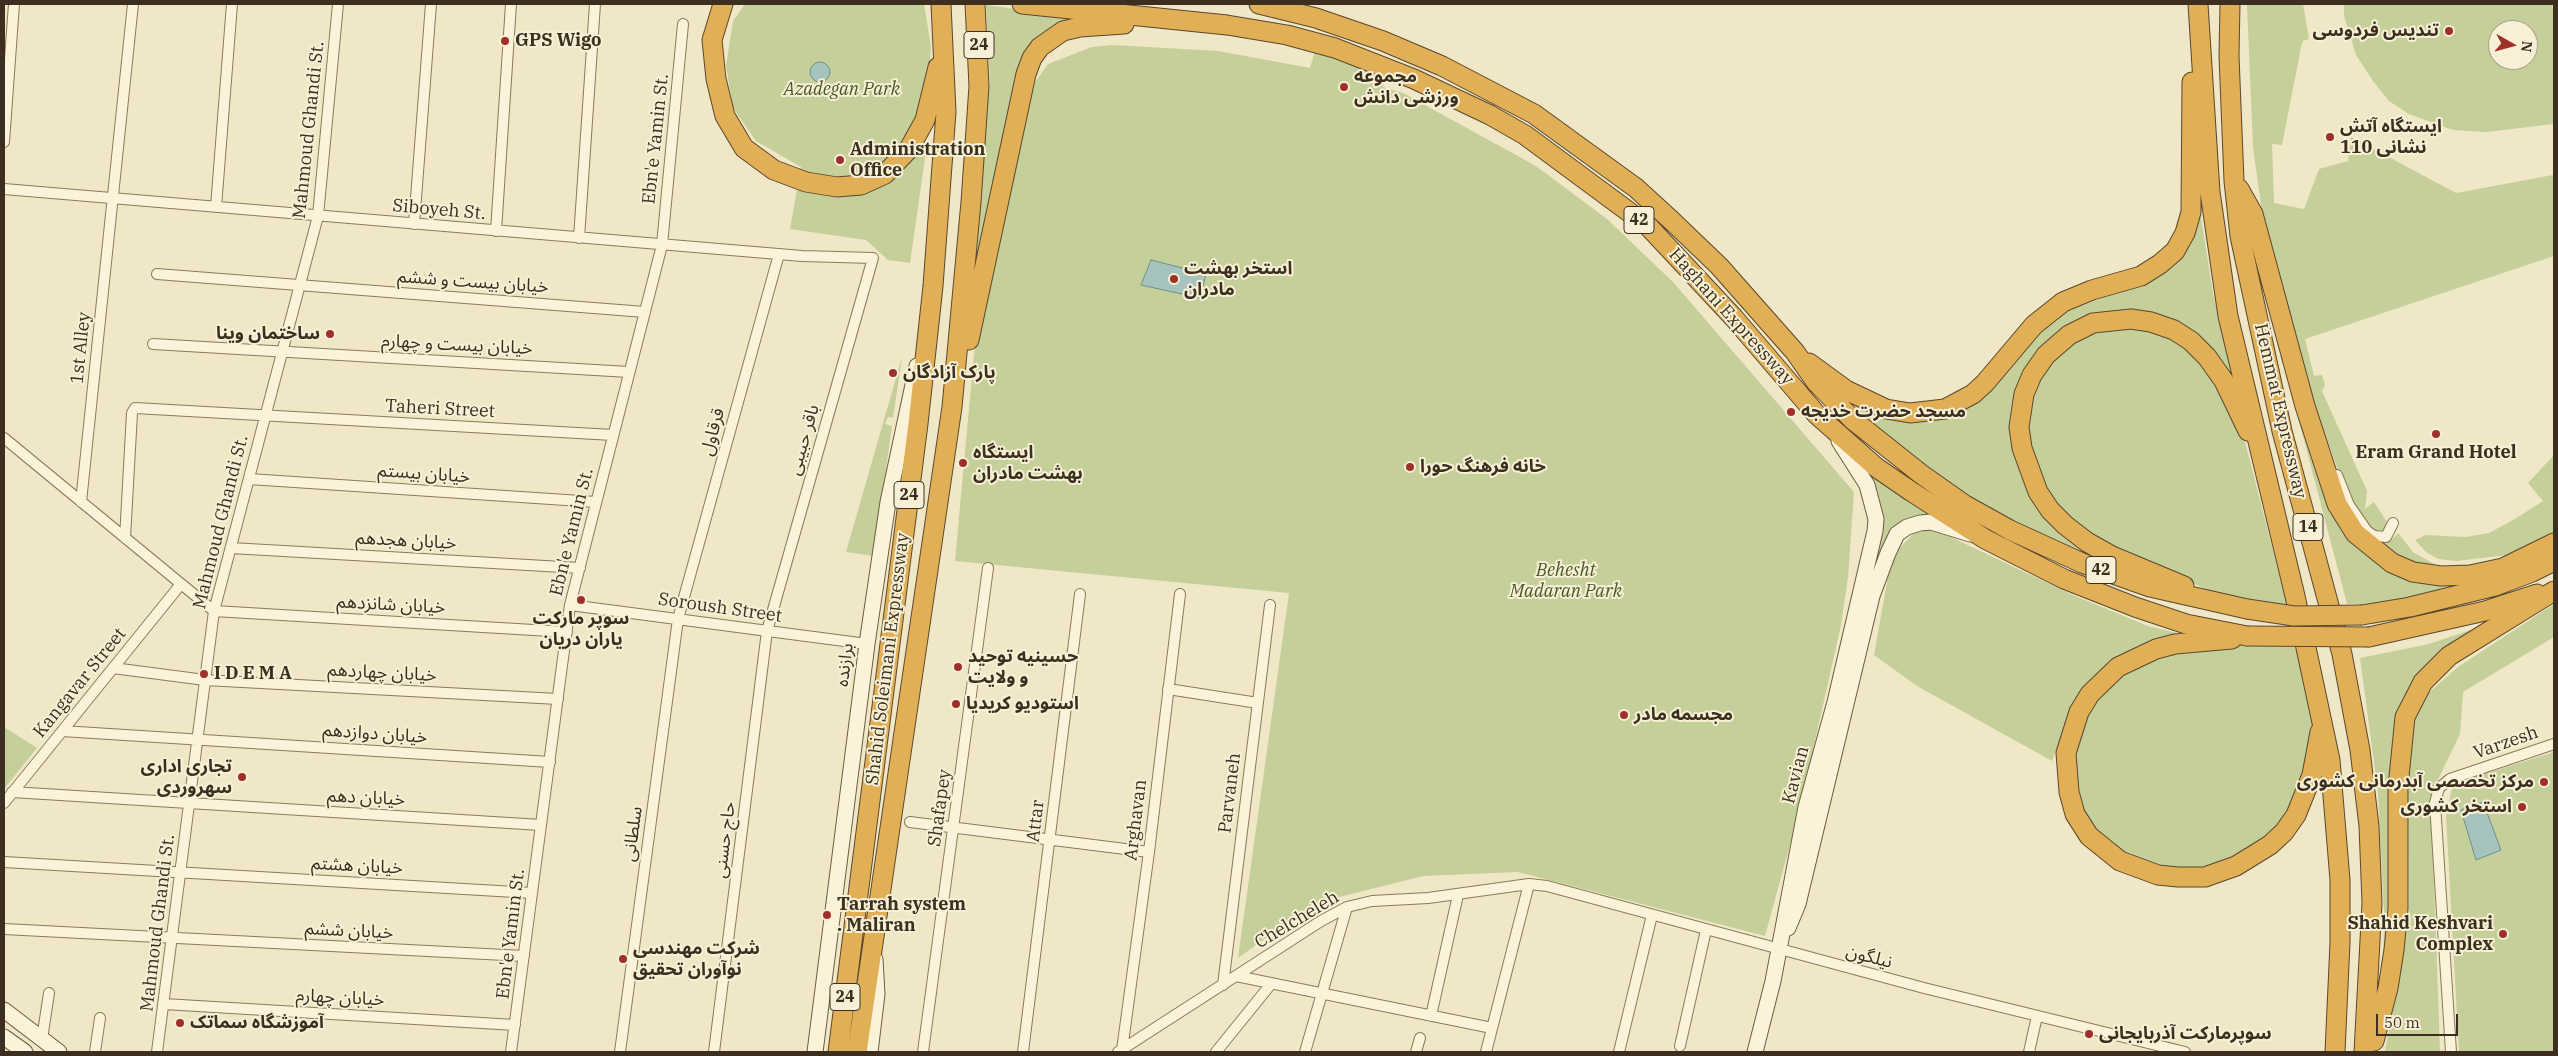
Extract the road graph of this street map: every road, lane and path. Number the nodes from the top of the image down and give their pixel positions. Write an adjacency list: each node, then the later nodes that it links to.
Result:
1 (14, 4): 18 (street)
2 (133, 4): 22 (street, 1st Alley)
3 (232, 4): 23 (street)
4 (338, 4): 24 (street, Mahmoud Ghandi St.)
5 (432, 4): 25 (street)
6 (511, 4): 26 (street)
7 (595, 4): 27 (street)
8 (723, 4): 17 (highway)
9 (941, 4): 17 (highway, 24)
10 (975, 4): 40 (highway, Shahid Soleimani Expressway / 24)
11 (1022, 4): 15 (highway, Haghani Expressway / 42)
12 (1259, 4): 37 (highway, Haghani Expressway / 42)
13 (2197, 4): 37 (highway); 45 (highway, Hemmat Expressway / 14)
14 (2230, 4): 20 (highway, Hemmat Expressway / 14)
15 (1185, 22): 40 (highway); 42 (highway, Haghani Expressway / 42)
16 (683, 24): 28 (street, Ebn'e Yamin St.)
17 (943, 47): 33 (highway, Shahid Soleimani Expressway / 24)
18 (5, 107): 19 (street)
19 (4, 142)
20 (2234, 181): 38 (highway); 143 (highway, Hemmat Expressway / 14)
21 (4, 190): 22 (street, Siboyeh St.)
22 (114, 199): 23 (street, Siboyeh St.); 47 (street, 1st Alley)
23 (216, 207): 24 (street, Siboyeh St.)
24 (318, 216): 25 (street, Siboyeh St.); 32 (street, Mahmoud Ghandi St.)
25 (414, 224): 26 (street, Siboyeh St.)
26 (496, 231): 27 (street, Siboyeh St.)
27 (579, 238): 28 (street, Siboyeh St.)
28 (662, 245): 29 (street, Siboyeh St.); 34 (street, Ebn'e Yamin St.)
29 (779, 254): 30 (street, Siboyeh St.); 67 (street, قرقاول)
30 (873, 258): 68 (street, باقر حبیبی)
31 (157, 274): 32 (street, خیابان بیست و ششم)
32 (300, 285): 34 (street, خیابان بیست و ششم); 36 (street, Mahmoud Ghandi St.)
33 (933, 286): 71 (main road, برازنده); 129 (highway, Shahid Soleimani Expressway / 24)
34 (645, 312): 39 (street, Ebn'e Yamin St.)
35 (153, 344): 36 (street, خیابان بیست و چهارم)
36 (282, 351): 39 (street, خیابان بیست و چهارم); 41 (street, Mahmoud Ghandi St.)
37 (1795, 352): 64 (highway, Haghani Expressway / 42)
38 (2294, 362): 49 (street); 52 (highway)
39 (630, 372): 43 (street, Ebn'e Yamin St.)
40 (952, 408): 101 (highway, Shahid Soleimani Expressway / 24)
41 (266, 415): 43 (street, Taheri Street); 46 (street, Mahmoud Ghandi St.); 50 (street, Taheri Street)
42 (1817, 415): 51 (highway, Haghani Expressway / 42); 66 (main road)
43 (613, 435): 48 (street, Ebn'e Yamin St.)
44 (4, 438): 47 (street)
45 (2261, 452): 64 (highway); 77 (highway, Hemmat Expressway / 14)
46 (249, 479): 48 (street, خیابان بیستم); 53 (street, Mahmoud Ghandi St.)
47 (81, 502): 50 (street)
48 (596, 502): 55 (street, Ebn'e Yamin St.)
49 (2393, 523)
50 (125, 538): 57 (street)
51 (1985, 539): 66 (main road); 70 (highway, Haghani Expressway / 42)
52 (2554, 543)
53 (231, 548): 55 (street, خیابان هجدهم); 65 (street, Mahmoud Ghandi St.)
54 (2554, 561): 64 (highway, Haghani Expressway / 42, bridge)
55 (580, 568): 62 (street, Ebn'e Yamin St.)
56 (988, 568): 87 (street, Shafapey)
57 (182, 584): 65 (street); 72 (street, Kangavar Street)
58 (2554, 584): 70 (highway, Haghani Expressway / 42, bridge)
59 (2554, 591): 144 (highway)
60 (1080, 594): 88 (street, Attar)
61 (1180, 594): 74 (street, Arghavan)
62 (570, 605): 67 (street, Soroush Street); 69 (street, Ebn'e Yamin St.)
63 (1270, 605): 76 (street, Parvaneh)
64 (2221, 605)
65 (214, 611): 69 (street, خیابان شانزدهم); 73 (street, Mahmoud Ghandi St.)
66 (1862, 612): 102 (main road, Kavian)
67 (678, 619): 68 (street, Soroush Street); 126 (street, سلطانی)
68 (767, 631): 71 (street, Soroush Street); 127 (street, حاج حسنی)
69 (566, 632): 75 (street, Ebn'e Yamin St.)
70 (2247, 636): 77 (highway)
71 (867, 644): 128 (main road, برازنده)
72 (113, 668): 73 (street, خیابان چهاردهم); 78 (street, Kangavar Street)
73 (205, 680): 75 (street, خیابان چهاردهم); 79 (street, Mahmoud Ghandi St.)
74 (1168, 689): 76 (street); 89 (street, Arghavan)
75 (558, 699): 81 (street, Ebn'e Yamin St.)
76 (1258, 704): 106 (street, Parvaneh)
77 (2322, 721): 142 (highway, Hemmat Expressway / 14)
78 (62, 731): 79 (street, خیابان دوازدهم); 82 (street, Kangavar Street)
79 (198, 740): 81 (street, خیابان دوازدهم); 84 (street, Mahmoud Ghandi St.)
80 (2554, 744): 145 (street, Varzesh)
81 (550, 762): 86 (street, Ebn'e Yamin St.)
82 (12, 792): 83 (street, Kangavar Street); 84 (street, خیابان دهم)
83 (4, 802)
84 (189, 803): 86 (street, خیابان دهم); 91 (street, Mahmoud Ghandi St.)
85 (910, 822): 87 (street)
86 (541, 824): 94 (street, Ebn'e Yamin St.)
87 (954, 828): 88 (street); 132 (street, Shafapey)
88 (1050, 838): 89 (street); 133 (street, Attar)
89 (1149, 852): 120 (street, Arghavan)
90 (4, 862): 91 (street, خیابان هشتم)
91 (180, 872): 94 (street, خیابان هشتم); 100 (street, Mahmoud Ghandi St.)
92 (1529, 884): 93 (street, Chelcheleh); 95 (street, Chelcheleh); 115 (street)
93 (1547, 886): 97 (street, نیلگون)
94 (532, 893): 103 (street, Ebn'e Yamin St.)
95 (1458, 895): 96 (street, Chelcheleh); 111 (street)
96 (1347, 907): 104 (street, Chelcheleh); 108 (street)
97 (1652, 915): 99 (street, نیلگون); 138 (street)
98 (4, 929): 100 (street, خیابان ششم)
99 (1706, 930): 102 (street, نیلگون); 119 (street)
100 (172, 938): 103 (street, خیابان ششم); 109 (street, Mahmoud Ghandi St.)
101 (873, 950): 130 (highway, 24); 131 (main road)
102 (1778, 950): 112 (street, نیلگون); 139 (main road, Kavian)
103 (524, 956): 114 (street, Ebn'e Yamin St.)
104 (1236, 976): 105 (street); 106 (street, Chelcheleh)
105 (1272, 984): 108 (street); 134 (street)
106 (1223, 985): 120 (street, Chelcheleh)
107 (48, 993): 117 (street)
108 (1322, 994): 111 (street); 135 (street)
109 (164, 1004): 114 (street, خیابان چهارم); 124 (street, Mahmoud Ghandi St.)
110 (4, 1010): 117 (main road)
111 (1431, 1016): 115 (street)
112 (2037, 1016): 140 (street); 141 (street, نیلگون)
113 (100, 1018): 123 (street)
114 (515, 1025): 125 (street, Ebn'e Yamin St.)
115 (1492, 1028): 137 (street)
116 (1420, 1038): 136 (street)
117 (42, 1039): 122 (main road)
118 (6, 1043): 121 (main road)
119 (1680, 1046)
120 (1120, 1051)
121 (24, 1052)
122 (59, 1052)
123 (95, 1052)
124 (157, 1052)
125 (511, 1052)
126 (620, 1052)
127 (714, 1052)
128 (815, 1052)
129 (838, 1052)
130 (857, 1052)
131 (870, 1052)
132 (923, 1052)
133 (1023, 1052)
134 (1216, 1052)
135 (1305, 1052)
136 (1416, 1052)
137 (1486, 1052)
138 (1619, 1052)
139 (1755, 1052)
140 (2029, 1052)
141 (2185, 1052)
142 (2334, 1052)
143 (2364, 1052)
144 (2371, 1052)
145 (2451, 1052)

